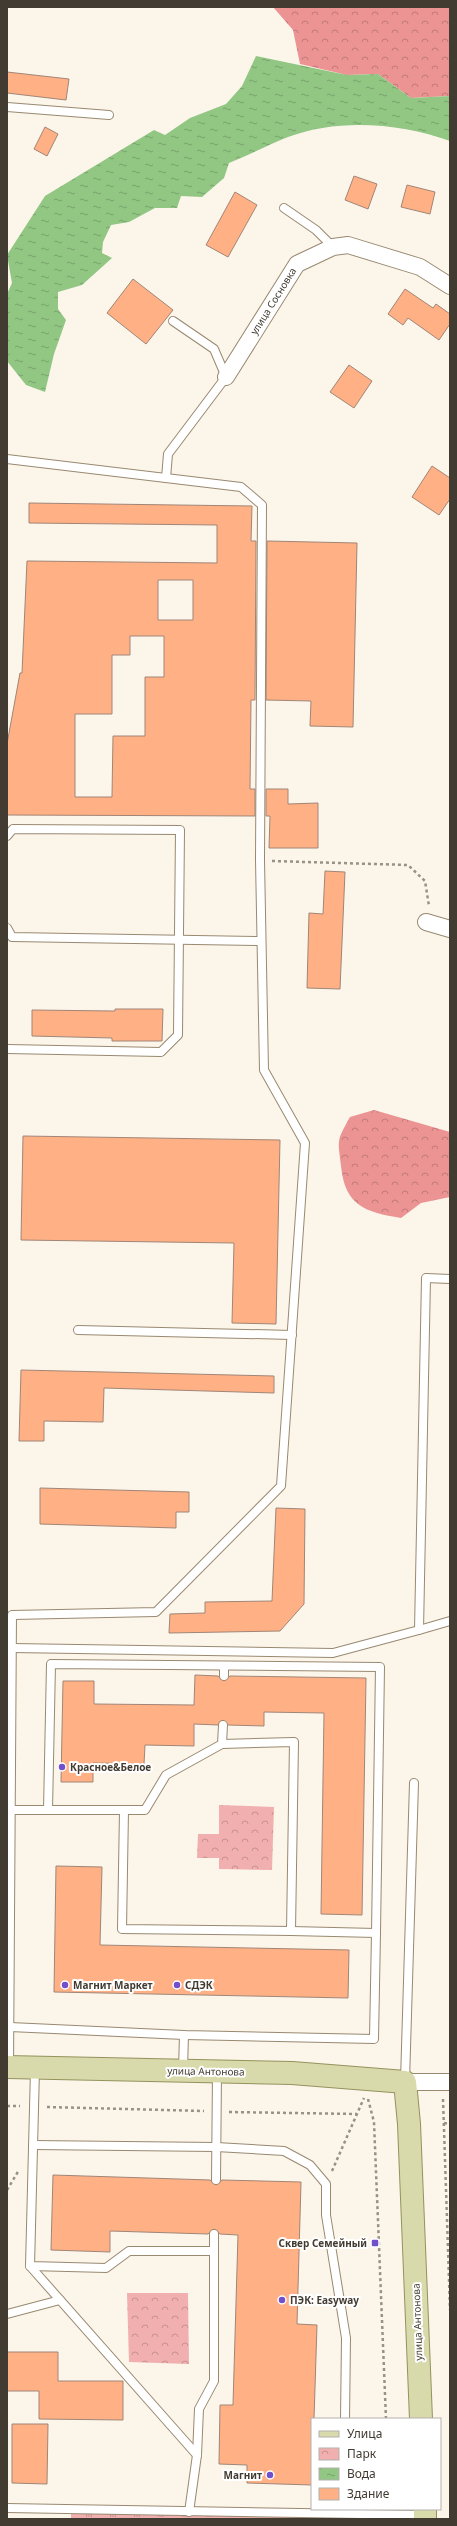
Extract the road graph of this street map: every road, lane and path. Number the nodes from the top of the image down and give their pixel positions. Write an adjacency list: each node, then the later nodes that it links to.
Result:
1 (7, 107): 2 (lane)
2 (108, 115)
3 (284, 208): 4 (lane)
4 (333, 247): 5 (street, улица Сосновка); 7 (street, улица Сосновка)
5 (450, 286)
6 (173, 321): 7 (lane)
7 (226, 376): 9 (lane)
8 (7, 459): 9 (lane)
9 (166, 478): 11 (lane)
10 (7, 836): 14 (lane)
11 (260, 860): 12 (path); 15 (lane)
12 (438, 926)
13 (7, 928): 14 (lane)
14 (179, 939): 15 (lane); 16 (lane)
15 (261, 941): 19 (lane)
16 (7, 1049)
17 (450, 1279): 21 (lane)
18 (78, 1330): 19 (lane)
19 (292, 1335): 22 (lane)
20 (450, 1621): 21 (lane)
21 (420, 1630): 22 (lane)
22 (12, 1648): 28 (lane)
23 (224, 1666): 24 (lane); 29 (lane); 32 (lane)
24 (224, 1676)
25 (223, 1725): 26 (lane)
26 (222, 1744): 30 (lane); 31 (lane)
27 (414, 1783): 39 (lane)
28 (11, 1810): 29 (lane); 33 (lane)
29 (48, 1810): 30 (lane)
30 (124, 1810): 31 (lane)
31 (291, 1932): 32 (lane)
32 (376, 1933): 34 (lane)
33 (10, 2027): 34 (lane); 35 (lane)
34 (184, 2035): 37 (lane)
35 (8, 2067): 36 (main road, улица Антонова)
36 (35, 2068): 37 (main road, улица Антонова); 42 (lane)
37 (183, 2070): 38 (main road, улица Антонова)
38 (217, 2070): 39 (main road, улица Антонова); 43 (lane)
39 (405, 2082): 40 (street, улица Антонова); 60 (main road, улица Антонова)
40 (446, 2082): 45 (path)
41 (7, 2106): 42 (path)
42 (34, 2106): 43 (path); 47 (lane)
43 (216, 2111): 44 (path); 48 (lane)
44 (357, 2114): 50 (path); 59 (path)
45 (444, 2123): 46 (path); 55 (path)
46 (450, 2124)
47 (33, 2145): 48 (lane); 53 (lane)
48 (216, 2147): 49 (lane); 50 (lane)
49 (216, 2180)
50 (326, 2184): 58 (lane)
51 (214, 2234): 52 (lane)
52 (214, 2251): 53 (lane); 61 (lane)
53 (30, 2266): 54 (lane)
54 (60, 2300): 57 (lane); 61 (lane)
55 (450, 2306): 56 (path)
56 (450, 2310)
57 (7, 2314)
58 (346, 2418)
59 (386, 2418)
60 (421, 2418)
61 (197, 2455): 64 (lane)
62 (7, 2508): 63 (lane)
63 (71, 2510): 64 (lane); 67 (lane)
64 (189, 2512): 65 (lane)
65 (345, 2512): 66 (lane)
66 (425, 2514)
67 (71, 2519)

